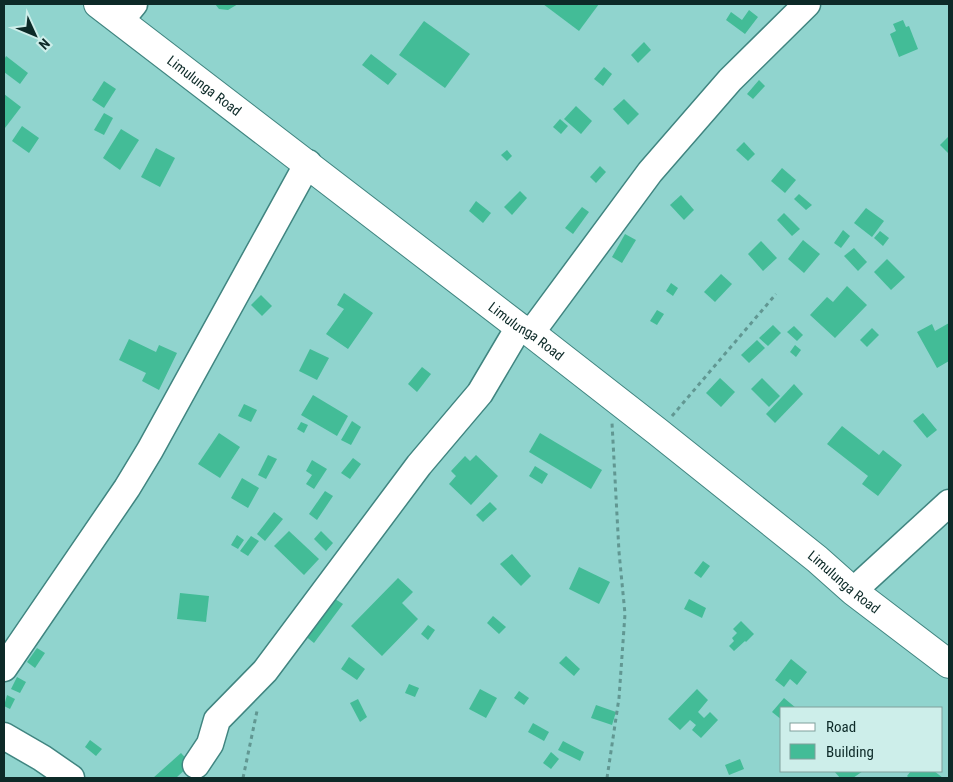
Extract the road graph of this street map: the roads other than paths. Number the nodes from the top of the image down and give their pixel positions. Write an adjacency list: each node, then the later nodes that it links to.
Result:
1 (98, 4): 3 (main road, Limulunga Road)
2 (807, 4): 5 (street)
3 (127, 12): 4 (main road, Limulunga Road)
4 (308, 163): 5 (main road, Limulunga Road); 9 (street)
5 (525, 330): 7 (main road, Limulunga Road); 11 (street)
6 (949, 503): 7 (street)
7 (853, 592): 8 (main road, Limulunga Road)
8 (949, 664)
9 (4, 668)
10 (4, 736): 12 (street)
11 (196, 766)
12 (71, 778)

